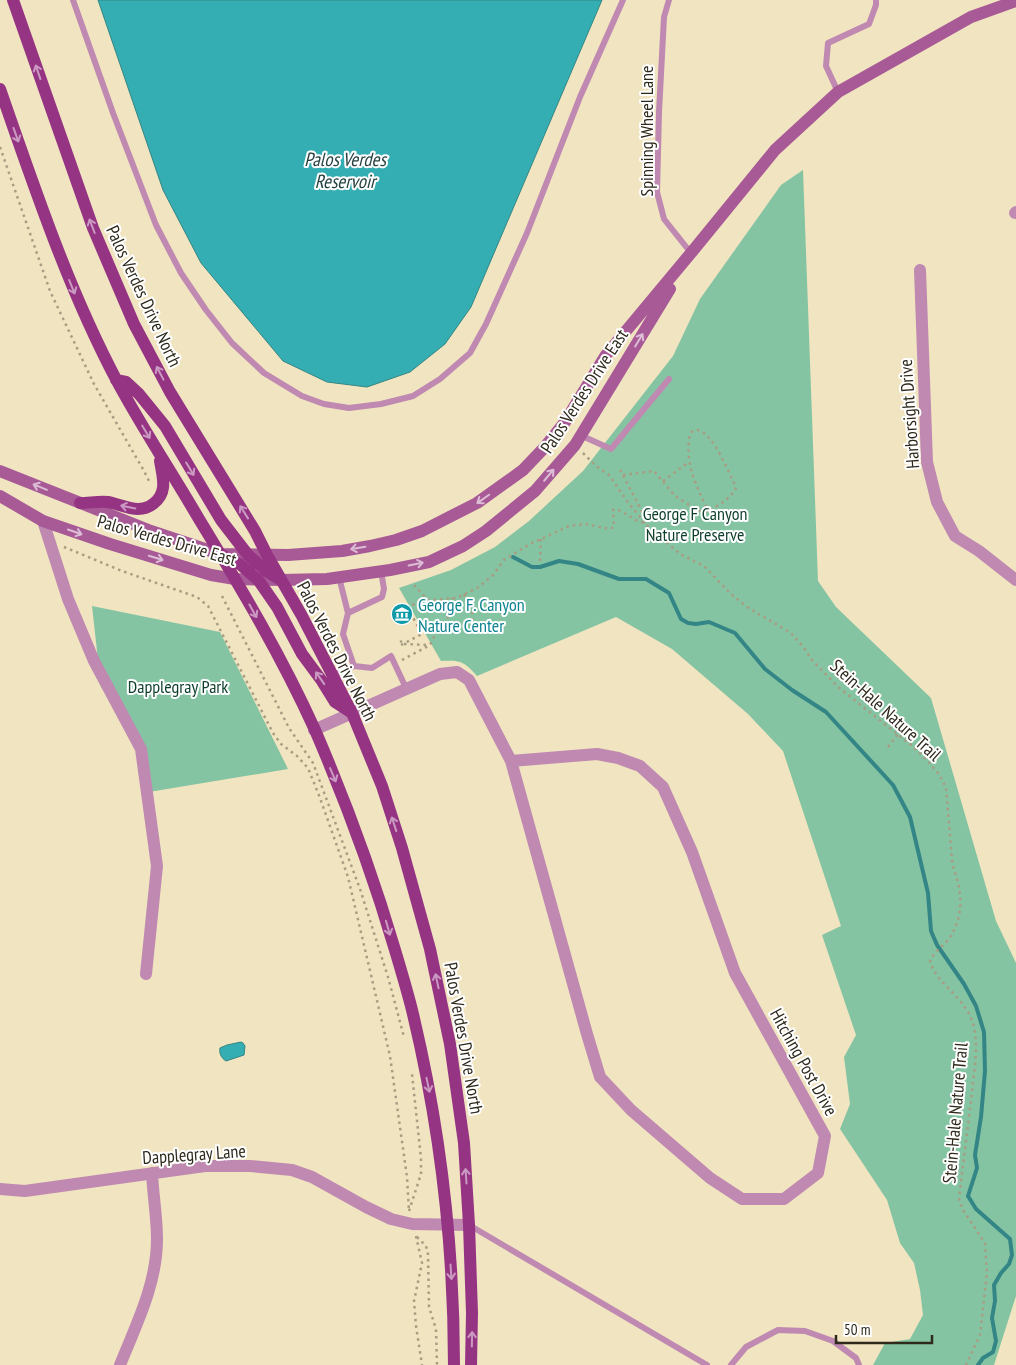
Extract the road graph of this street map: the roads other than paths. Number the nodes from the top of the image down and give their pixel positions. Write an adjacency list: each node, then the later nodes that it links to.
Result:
1 (13, 0): 21 (main road, Palos Verdes Drive North, one-way to 1)
2 (73, 0): 3 (lane)
3 (622, 0)
4 (669, 0): 9 (lane, Spinning Wheel Lane)
5 (876, 0): 8 (lane)
6 (1016, 1): 8 (main road, Palos Verdes Drive East)
7 (0, 89): 12 (main road, one-way to 12)
8 (838, 92): 9 (main road, Palos Verdes Drive East)
9 (691, 253): 13 (main road, Palos Verdes Drive East, one-way to 9); 21 (main road, Palos Verdes Drive East, one-way to 21)
10 (920, 270): 27 (street, Harborsight Drive)
11 (669, 379): 13 (lane)
12 (116, 380): 14 (main road, one-way to 14); 20 (main road, one-way to 20)
13 (577, 440): 22 (main road, Palos Verdes Drive East, one-way to 13)
14 (158, 452): 17 (main road, one-way to 17); 19 (main road)
15 (0, 471): 17 (main road, Palos Verdes Drive East, one-way to 15)
16 (0, 496): 18 (main road, Palos Verdes Drive East)
17 (80, 503): 19 (main road, Palos Verdes Drive East)
18 (43, 521): 24 (main road, Palos Verdes Drive East, one-way to 24); 35 (street)
19 (220, 554): 20 (main road, Palos Verdes Drive East); 24 (main road); 25 (main road)
20 (248, 555): 21 (main road, Palos Verdes Drive East); 26 (main road)
21 (267, 555): 26 (main road, Palos Verdes Drive North)
22 (381, 571): 23 (main road, Palos Verdes Drive East); 28 (lane)
23 (339, 577): 26 (main road, Palos Verdes Drive East); 28 (lane)
24 (235, 579): 25 (main road, Palos Verdes Drive East); 33 (main road, one-way to 33)
25 (259, 580): 26 (main road, Palos Verdes Drive East); 32 (main road, one-way to 25)
26 (282, 580): 30 (main road, Palos Verdes Drive North)
27 (1016, 580)
28 (348, 613): 29 (lane)
29 (354, 666): 30 (lane); 31 (lane)
30 (333, 675): 32 (main road, Palos Verdes Drive North)
31 (406, 688): 32 (street, Hitching Post Drive); 34 (street, Hitching Post Drive)
32 (352, 713): 33 (street, Hitching Post Drive); 39 (main road, Palos Verdes Drive North, one-way to 32)
33 (314, 730): 38 (main road, one-way to 38)
34 (511, 761): 34 (street, Hitching Post Drive)
35 (146, 974)
36 (152, 1173): 37 (street, Dapplegray Lane); 38 (street, Dapplegray Lane); 40 (street)
37 (0, 1189)
38 (447, 1224): 39 (street, Dapplegray Lane); 41 (main road, one-way to 41)
39 (469, 1225): 42 (main road, Palos Verdes Drive North, one-way to 39); 43 (lane)
40 (120, 1365)
41 (454, 1365)
42 (471, 1365)
43 (706, 1365)
44 (731, 1365): 45 (lane)
45 (859, 1365)

